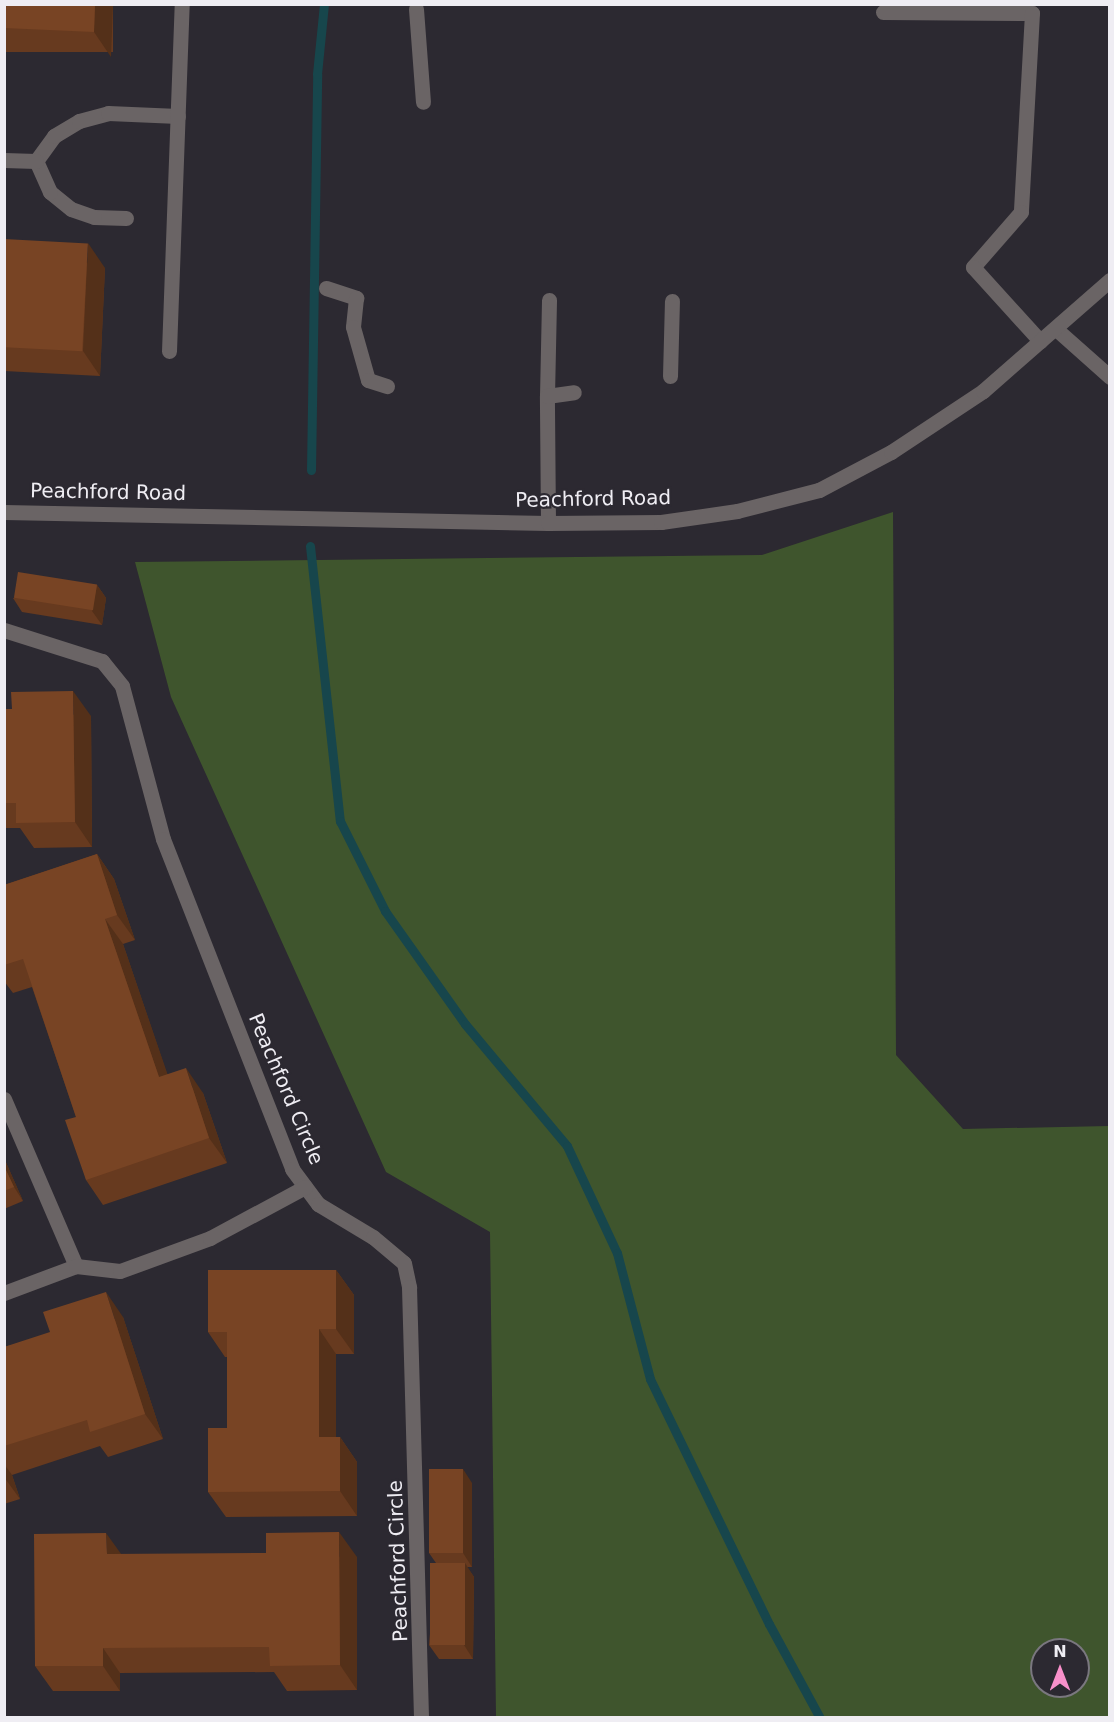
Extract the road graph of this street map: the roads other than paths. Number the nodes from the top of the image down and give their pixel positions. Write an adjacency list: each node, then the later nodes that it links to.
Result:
1 (182, 4): 5 (street)
2 (416, 9): 4 (street)
3 (883, 12): 14 (street)
4 (423, 102)
5 (178, 116): 7 (street); 15 (street)
6 (4, 160): 7 (street)
7 (36, 161): 8 (street)
8 (126, 218)
9 (1110, 280): 13 (street, Peachford Road)
10 (326, 288): 18 (street)
11 (549, 300): 20 (street)
12 (672, 301): 16 (street)
13 (1056, 329): 14 (street, Peachford Road); 17 (street)
14 (1040, 342): 22 (street, Peachford Road)
15 (169, 351)
16 (670, 376)
17 (1110, 377)
18 (387, 386)
19 (574, 392): 20 (street)
20 (547, 396): 22 (street)
21 (4, 512): 22 (street, Peachford Road)
22 (548, 523)
23 (4, 630): 25 (street, Peachford Circle)
24 (4, 1099): 26 (street)
25 (305, 1187): 26 (street); 28 (street, Peachford Circle)
26 (76, 1266): 27 (street)
27 (4, 1293)
28 (421, 1718)

